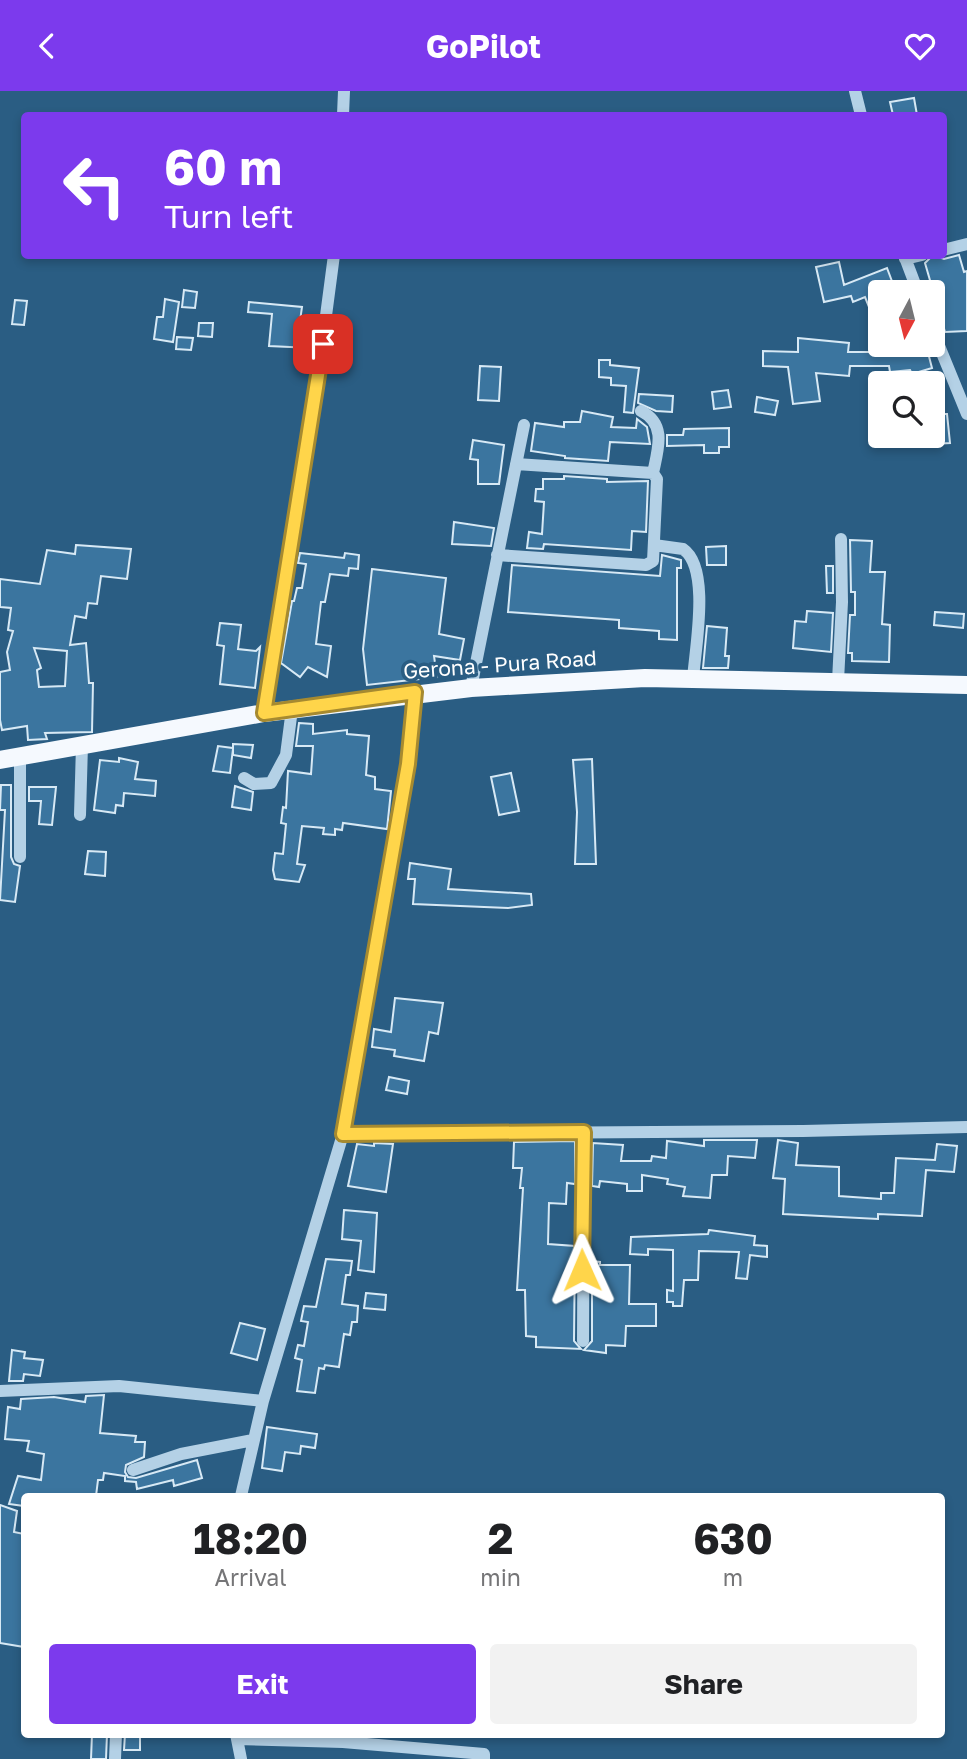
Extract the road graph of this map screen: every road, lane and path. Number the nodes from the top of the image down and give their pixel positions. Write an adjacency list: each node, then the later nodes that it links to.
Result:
1 (344, 91): 3 (street)
2 (855, 91): 4 (street)
3 (343, 112)
4 (860, 112)
5 (967, 244): 6 (street)
6 (947, 249)
7 (333, 259): 25 (street)
8 (906, 259): 9 (street)
9 (914, 280)
10 (944, 357): 12 (street)
11 (641, 411): 15 (street)
12 (967, 414)
13 (524, 425): 14 (street)
14 (516, 464): 15 (street); 18 (street)
15 (653, 473): 17 (street)
16 (841, 539): 20 (street)
17 (654, 545): 18 (street); 19 (street)
18 (498, 555): 22 (street)
19 (692, 679): 20 (main road, Gerona - Pura Road); 22 (main road, Gerona - Pura Road)
20 (838, 681): 21 (main road, Gerona - Pura Road)
21 (967, 685)
22 (471, 688): 23 (main road, Gerona - Pura Road)
23 (415, 692): 24 (main road, Gerona - Pura Road); 34 (street)
24 (292, 709): 25 (main road, Gerona - Pura Road); 29 (street)
25 (264, 713): 26 (main road, Gerona - Pura Road)
26 (82, 745): 27 (main road, Gerona - Pura Road); 30 (street)
27 (20, 756): 28 (main road, Gerona - Pura Road); 31 (street)
28 (0, 759)
29 (244, 778)
30 (80, 815)
31 (20, 857)
32 (967, 1126): 33 (street)
33 (584, 1132): 34 (street); 35 (street)
34 (343, 1134): 37 (street)
35 (583, 1341)
36 (2, 1395): 37 (street)
37 (263, 1401): 38 (street)
38 (253, 1440): 39 (street); 40 (street)
39 (133, 1470)
40 (242, 1493)
41 (116, 1738): 44 (street)
42 (236, 1738): 45 (street)
43 (257, 1738): 46 (street)
44 (115, 1759)
45 (241, 1759)
46 (484, 1759)

